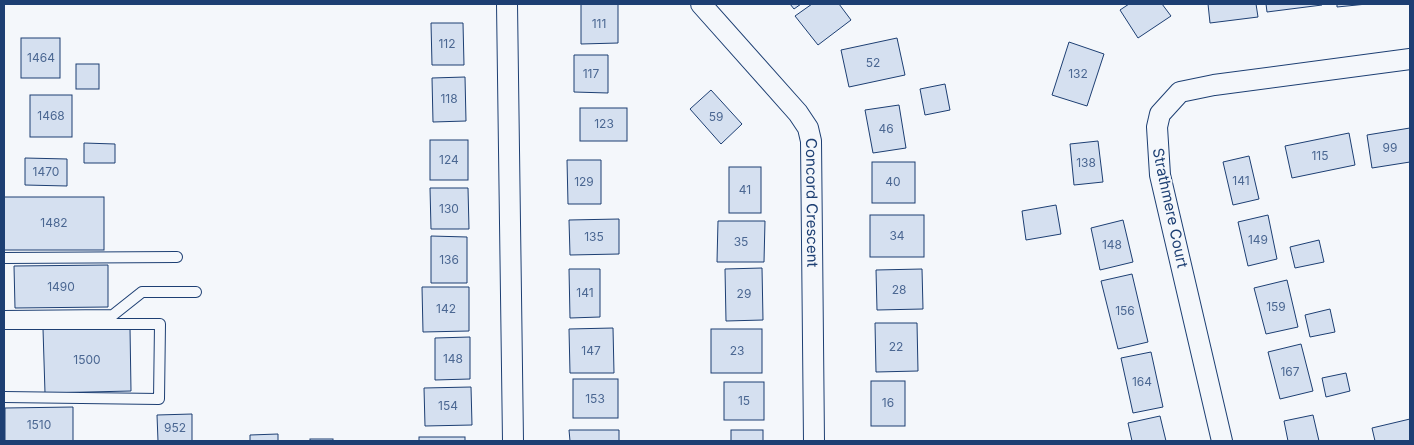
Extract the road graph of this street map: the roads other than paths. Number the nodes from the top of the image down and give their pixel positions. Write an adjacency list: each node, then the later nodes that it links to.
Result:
1 (507, 4): 10 (street)
2 (701, 4): 11 (street, Concord Crescent)
3 (1410, 59): 12 (street, Strathmere Court)
4 (177, 257): 5 (lane)
5 (4, 258)
6 (196, 292): 7 (lane)
7 (4, 316)
8 (4, 324): 9 (lane)
9 (4, 397)
10 (512, 441)
11 (814, 441)
12 (1222, 441)

